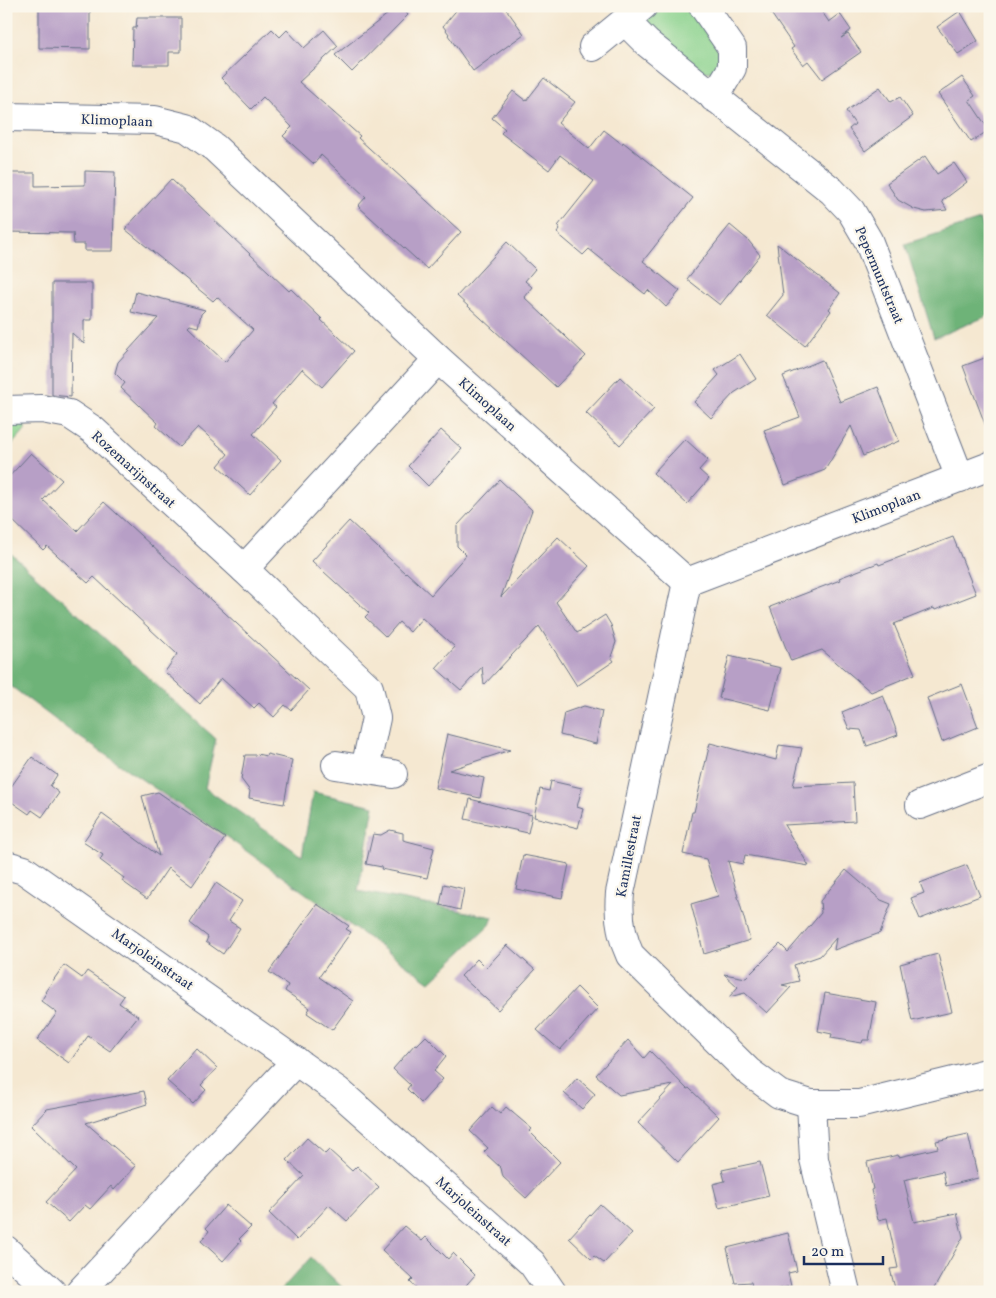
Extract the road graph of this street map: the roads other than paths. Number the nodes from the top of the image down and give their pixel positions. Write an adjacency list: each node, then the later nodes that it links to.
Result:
1 (703, 6): 4 (street)
2 (634, 13): 3 (street, Pepermuntstraat); 4 (street, Pepermuntstraat)
3 (593, 47)
4 (714, 98): 9 (street, Pepermuntstraat)
5 (6, 117): 6 (street, Klimoplaan)
6 (438, 359): 10 (street); 11 (street, Klimoplaan)
7 (6, 410): 10 (street, Rozemarijnstraat)
8 (990, 466): 9 (street, Klimoplaan)
9 (960, 478): 11 (street, Klimoplaan)
10 (244, 569): 13 (street, Rozemarijnstraat)
11 (688, 582): 20 (street, Kamillestraat)
12 (336, 765): 13 (street)
13 (365, 769): 14 (street)
14 (393, 774)
15 (990, 778): 16 (street)
16 (920, 805)
17 (6, 865): 18 (street, Marjoleinstraat)
18 (296, 1061): 23 (street); 24 (street, Marjoleinstraat)
19 (990, 1072): 20 (street, Kamillestraat)
20 (811, 1104): 25 (street)
21 (6, 1250): 22 (street)
22 (52, 1292)
23 (80, 1292)
24 (552, 1292)
25 (846, 1292)

